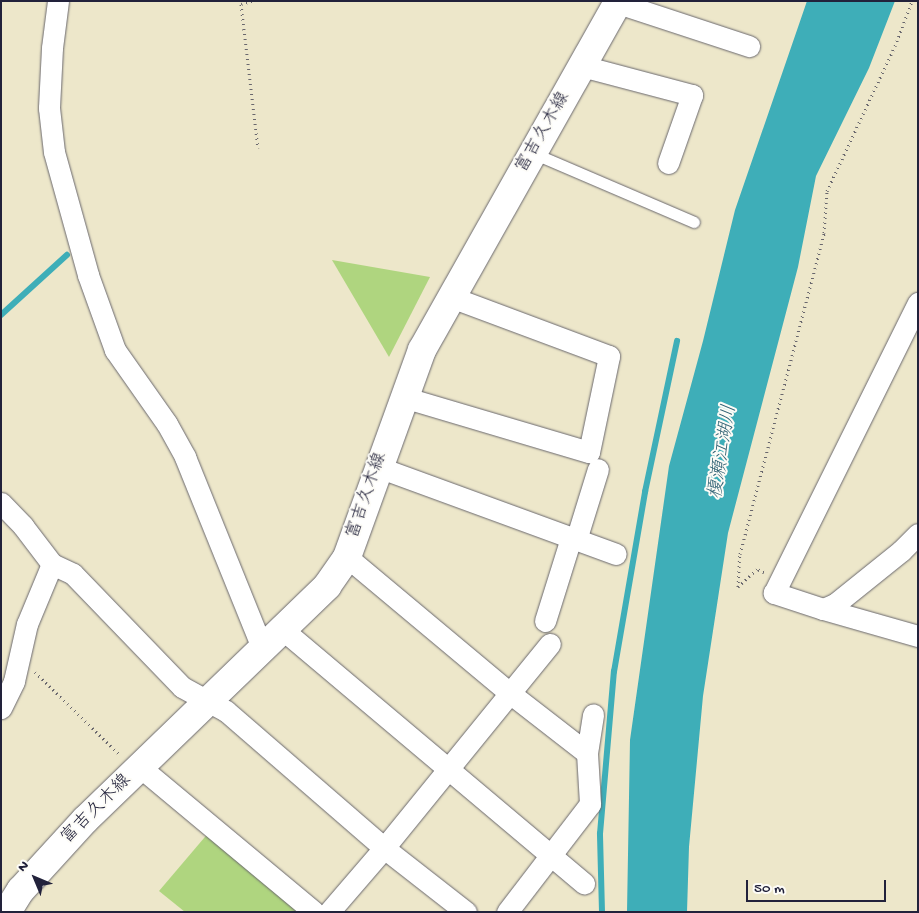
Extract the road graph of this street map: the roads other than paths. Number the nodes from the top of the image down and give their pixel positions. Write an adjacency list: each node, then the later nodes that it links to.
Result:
1 (58, 1): 24 (street)
2 (618, 2): 3 (street); 4 (main road, 富吉久木線)
3 (749, 46)
4 (582, 66): 5 (main road, 富吉久木線); 6 (street)
5 (532, 153): 7 (lane); 8 (main road, 富吉久木線)
6 (668, 163)
7 (694, 222)
8 (451, 297): 10 (main road, 富吉久木線); 10 (street)
9 (918, 302): 19 (street)
10 (403, 397): 11 (main road, 富吉久木線)
11 (378, 468): 15 (street); 17 (main road, 富吉久木線)
12 (598, 470): 15 (street)
13 (1, 503): 18 (street)
14 (918, 534): 19 (street)
15 (574, 539): 16 (street); 20 (street)
16 (616, 554)
17 (347, 557): 21 (main road, 富吉久木線); 25 (street)
18 (52, 564): 26 (street); 27 (street)
19 (823, 608): 22 (street)
20 (546, 621)
21 (282, 629): 24 (main road, 富吉久木線); 31 (street)
22 (917, 639)
23 (550, 644): 25 (street)
24 (262, 648): 26 (main road, 富吉久木線)
25 (511, 694): 29 (street); 31 (street)
26 (208, 701): 30 (main road, 富吉久木線); 32 (street)
27 (1, 708)
28 (593, 714): 29 (street)
29 (587, 753): 33 (street)
30 (138, 769): 35 (main road, 富吉久木線); 36 (street)
31 (449, 770): 32 (street); 33 (street)
32 (384, 848): 37 (street); 38 (street)
33 (550, 855): 34 (street); 39 (street)
34 (584, 884)
35 (7, 912)
36 (314, 912)
37 (329, 912)
38 (466, 912)
39 (507, 912)

